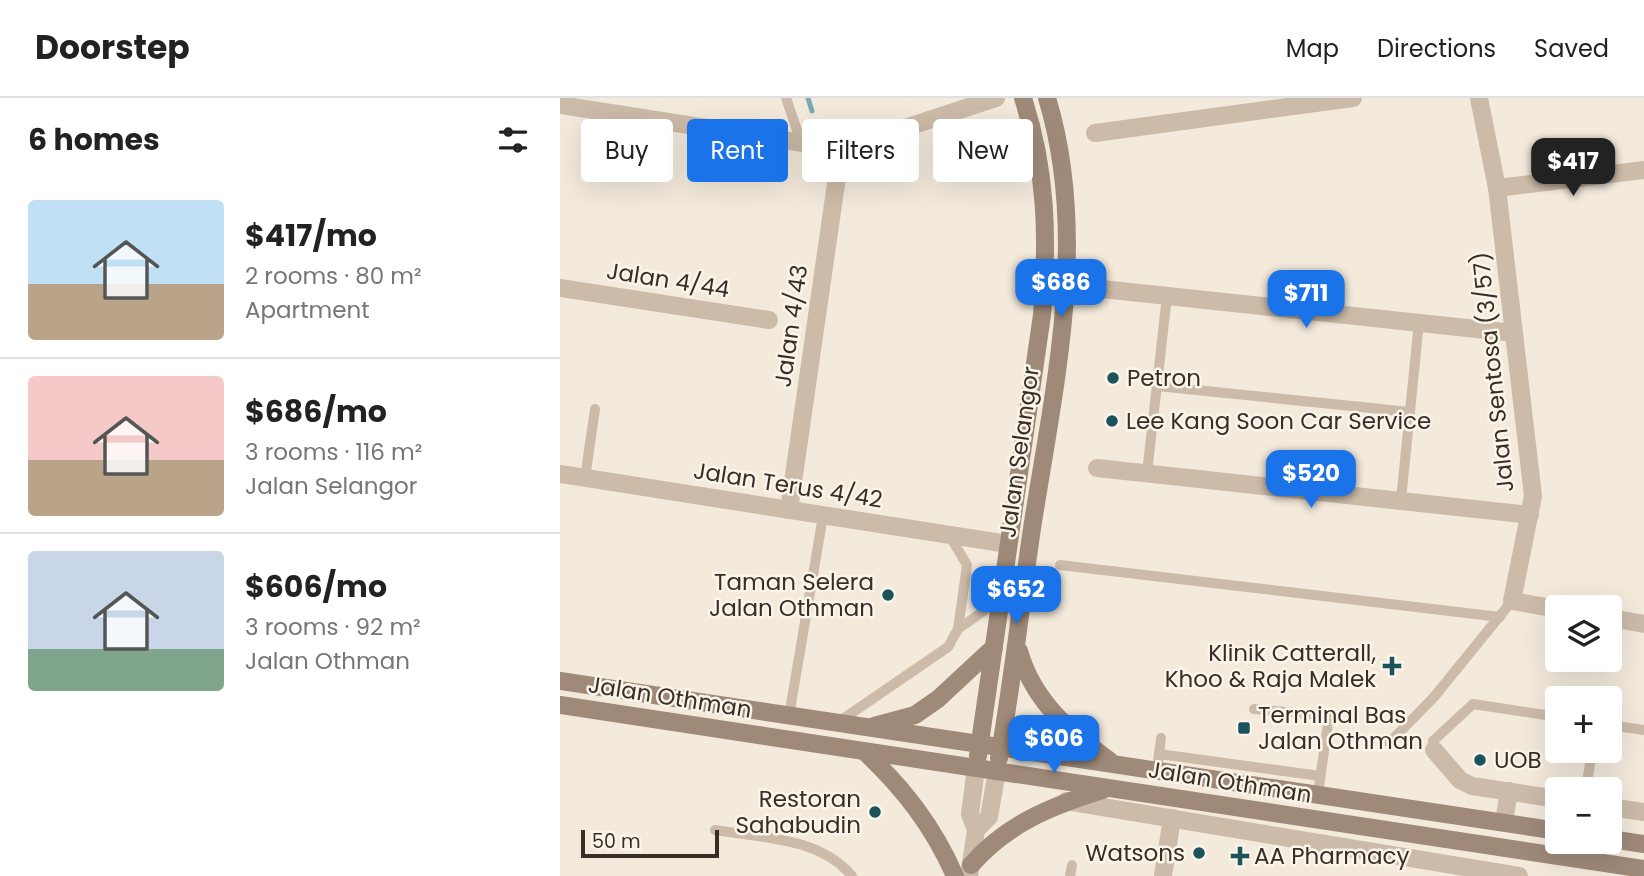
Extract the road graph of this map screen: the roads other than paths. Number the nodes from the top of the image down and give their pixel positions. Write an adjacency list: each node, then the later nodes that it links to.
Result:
1 (786, 98): 10 (lane)
2 (996, 98): 8 (street)
3 (1023, 98): 17 (main road, Jalan Selangor)
4 (1047, 98): 18 (main road, Jalan Selangor)
5 (1353, 98): 9 (street)
6 (1479, 98): 13 (street, Jalan Sentosa (3/57))
7 (562, 103): 10 (street)
8 (919, 123)
9 (1095, 133)
10 (801, 142)
11 (1644, 170): 13 (street)
12 (836, 182): 30 (street, Jalan 4/43)
13 (1497, 188): 21 (street, Jalan Sentosa (3/57))
14 (560, 288): 19 (street, Jalan 4/44)
15 (1102, 289): 16 (street)
16 (1167, 296): 20 (street); 22 (lane)
17 (1042, 315): 18 (lane); 34 (main road, Jalan Selangor)
18 (1061, 317): 44 (main road, Jalan Selangor)
19 (769, 320)
20 (1419, 322): 21 (street); 24 (lane)
21 (1514, 333): 31 (street, Jalan Sentosa (3/57))
22 (1157, 386): 24 (lane); 26 (lane)
23 (595, 409): 28 (lane)
24 (1410, 412): 29 (lane)
25 (1097, 468): 26 (street)
26 (1147, 473): 29 (street)
27 (560, 474): 28 (street, Jalan Terus 4/42)
28 (585, 478): 30 (street, Jalan Terus 4/42)
29 (1401, 500): 31 (street)
30 (789, 510): 32 (street, Jalan Terus 4/42)
31 (1530, 515): 37 (street, Jalan Sentosa (3/57))
32 (823, 516): 33 (street, Jalan Terus 4/42); 49 (lane)
33 (949, 535): 34 (street, Jalan Terus 4/42); 42 (lane)
34 (1008, 544): 36 (main road, Jalan Selangor)
35 (1060, 565): 39 (lane)
36 (1001, 599): 42 (lane); 43 (main road, Jalan Selangor)
37 (1512, 601): 38 (street); 39 (lane, Jalan Sentosa (3/57))
38 (1545, 607)
39 (1500, 617): 55 (lane, Jalan Sentosa (3/57))
40 (1622, 620): 41 (street)
41 (1644, 624)
42 (958, 628): 50 (lane)
43 (994, 647): 52 (main road); 56 (main road, Jalan Selangor)
44 (1018, 648): 57 (main road, Jalan Selangor); 61 (main road)
45 (560, 681): 49 (main road, Jalan Othman)
46 (560, 705): 59 (main road, Jalan Othman)
47 (1254, 709): 64 (lane)
48 (1545, 715): 58 (lane)
49 (789, 716): 50 (main road, Jalan Othman)
50 (837, 723): 52 (main road, Jalan Othman)
51 (1622, 727): 53 (lane)
52 (867, 728): 56 (main road, Jalan Othman)
53 (1644, 730)
54 (1161, 738): 60 (lane)
55 (1389, 743)
56 (980, 746): 57 (main road, Jalan Othman); 62 (main road, Jalan Selangor)
57 (1001, 748): 61 (main road, Jalan Othman); 63 (main road, Jalan Selangor)
58 (1434, 750): 66 (street)
59 (865, 752): 62 (main road, Jalan Othman); 83 (main road)
60 (1158, 762): 61 (main road, Jalan Othman); 64 (lane); 67 (main road, Jalan Othman)
61 (1113, 764)
62 (976, 768): 63 (main road, Jalan Othman); 76 (street)
63 (997, 771): 65 (main road, Jalan Othman); 76 (street)
64 (1320, 776): 67 (lane)
65 (1110, 788): 69 (main road); 79 (main road, Jalan Othman)
66 (1509, 791): 68 (street); 73 (street)
67 (1318, 794): 73 (main road, Jalan Othman)
68 (1545, 797)
69 (1066, 802): 72 (street); 81 (main road)
70 (1622, 809): 71 (street)
71 (1644, 812)
72 (1172, 818): 84 (street); 85 (street)
73 (1504, 822): 74 (main road, Jalan Othman)
74 (1545, 829)
75 (715, 830): 82 (lane)
76 (976, 830): 81 (street)
77 (1622, 841): 78 (main road)
78 (1644, 844)
79 (1488, 846): 80 (main road, Jalan Othman); 85 (street)
80 (1644, 869)
81 (970, 871)
82 (852, 876)
83 (956, 876)
84 (1163, 876)
85 (1517, 876)

